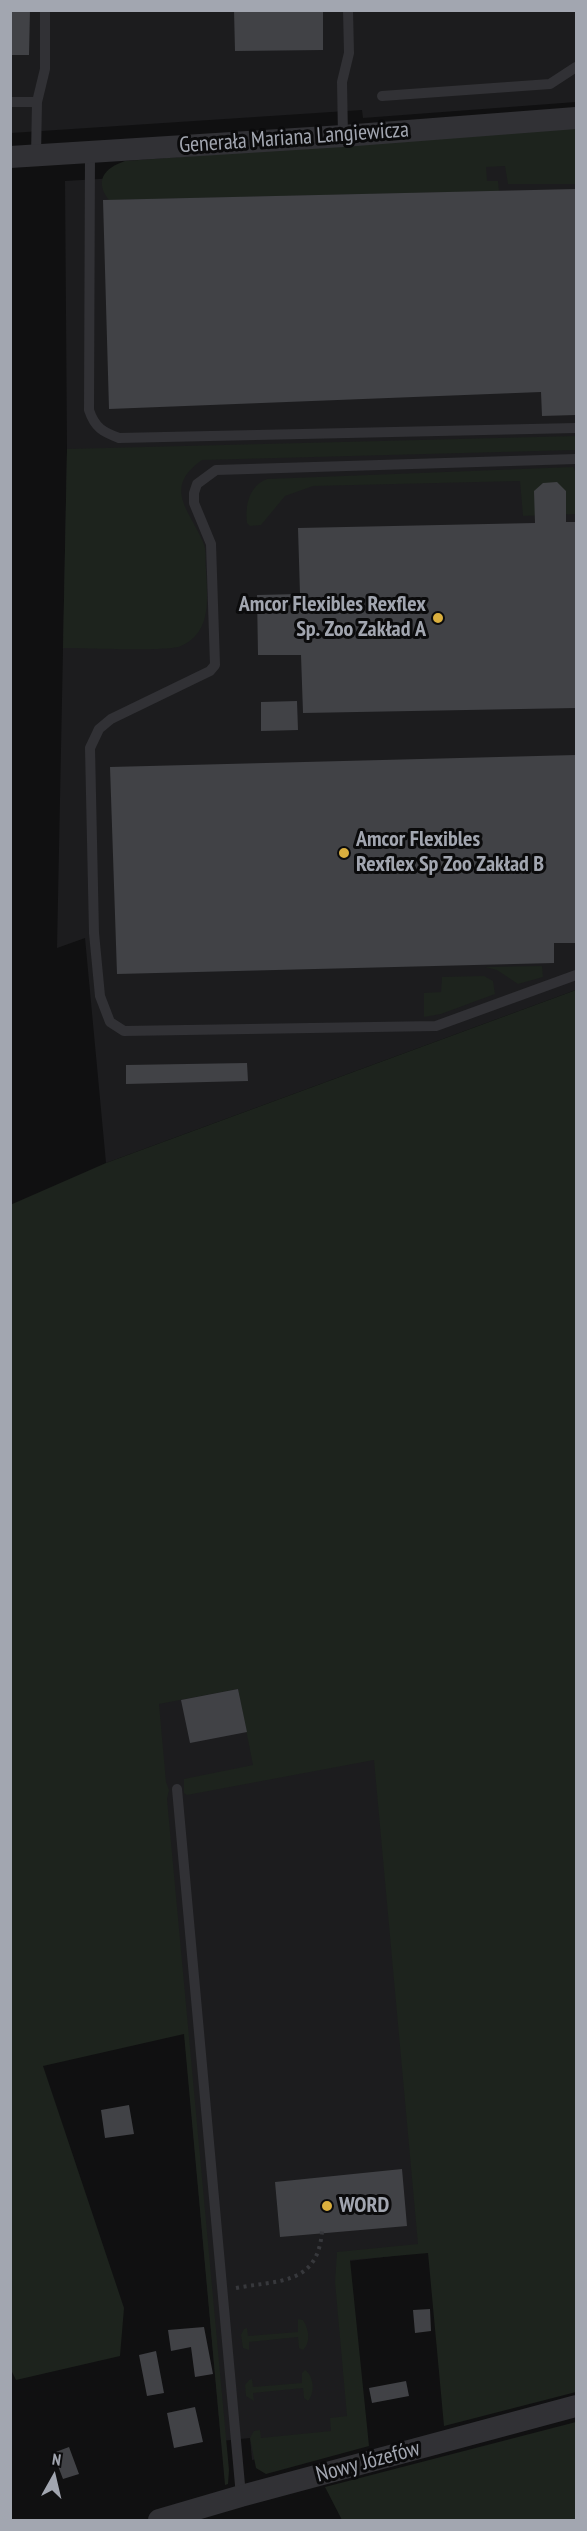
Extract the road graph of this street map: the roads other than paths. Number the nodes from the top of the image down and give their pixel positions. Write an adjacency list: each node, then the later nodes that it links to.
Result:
1 (45, 10): 6 (lane)
2 (348, 10): 8 (lane)
3 (576, 67): 4 (lane)
4 (382, 96)
5 (10, 102): 6 (lane)
6 (37, 102): 10 (lane)
7 (576, 118): 8 (street, Generała Mariana Langiewicza)
8 (343, 136): 9 (street, Generała Mariana Langiewicza)
9 (90, 152): 10 (street, Generała Mariana Langiewicza); 12 (lane)
10 (36, 156): 11 (street, Generała Mariana Langiewicza)
11 (10, 157)
12 (576, 428)
13 (576, 459): 14 (lane)
14 (576, 975)
15 (177, 1788): 17 (lane)
16 (576, 2406): 17 (street, Nowy Józefów)
17 (241, 2496): 18 (street, Nowy Józefów)
18 (159, 2520)

